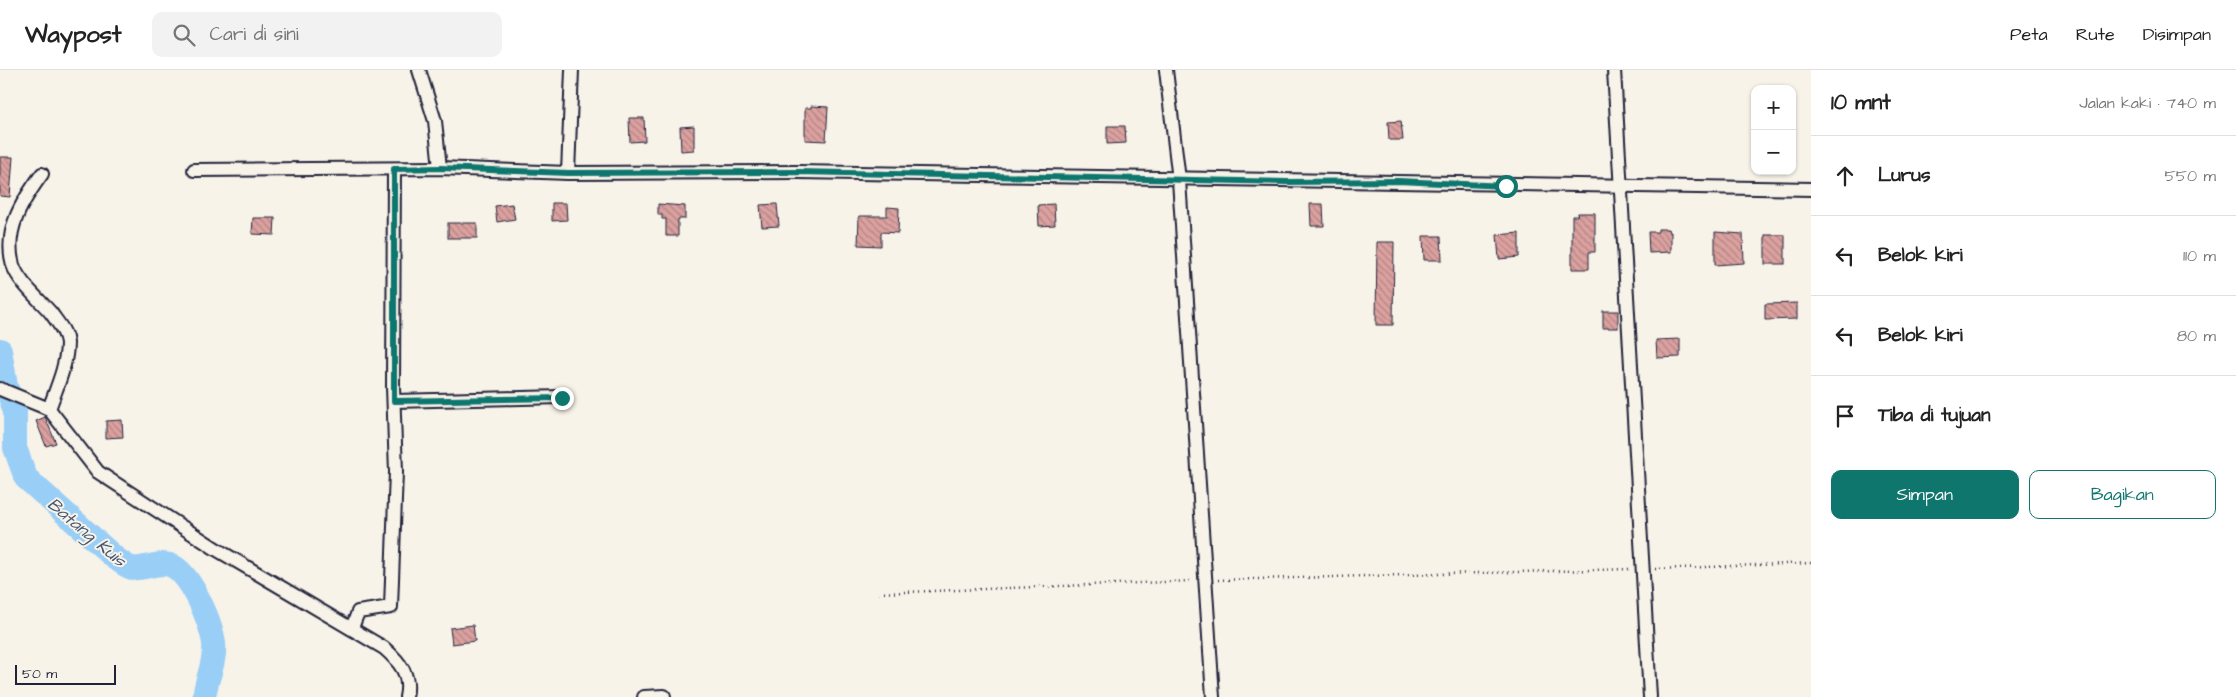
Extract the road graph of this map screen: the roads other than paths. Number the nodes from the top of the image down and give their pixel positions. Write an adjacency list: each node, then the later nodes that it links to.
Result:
1 (419, 70): 5 (street)
2 (572, 70): 8 (street)
3 (1166, 70): 10 (street)
4 (1614, 70): 11 (street)
5 (440, 168): 6 (street); 8 (street)
6 (394, 169): 7 (street); 15 (street)
7 (194, 170)
8 (568, 173): 10 (street)
9 (42, 174): 16 (street)
10 (1179, 180): 11 (street); 21 (street)
11 (1621, 187): 12 (street); 22 (street)
12 (1811, 189)
13 (0, 389): 16 (street)
14 (562, 398): 15 (street)
15 (394, 401): 17 (street)
16 (49, 410): 17 (street)
17 (352, 628): 19 (street)
18 (664, 696): 20 (street)
19 (406, 697)
20 (644, 697)
21 (1213, 697)
22 (1650, 697)

